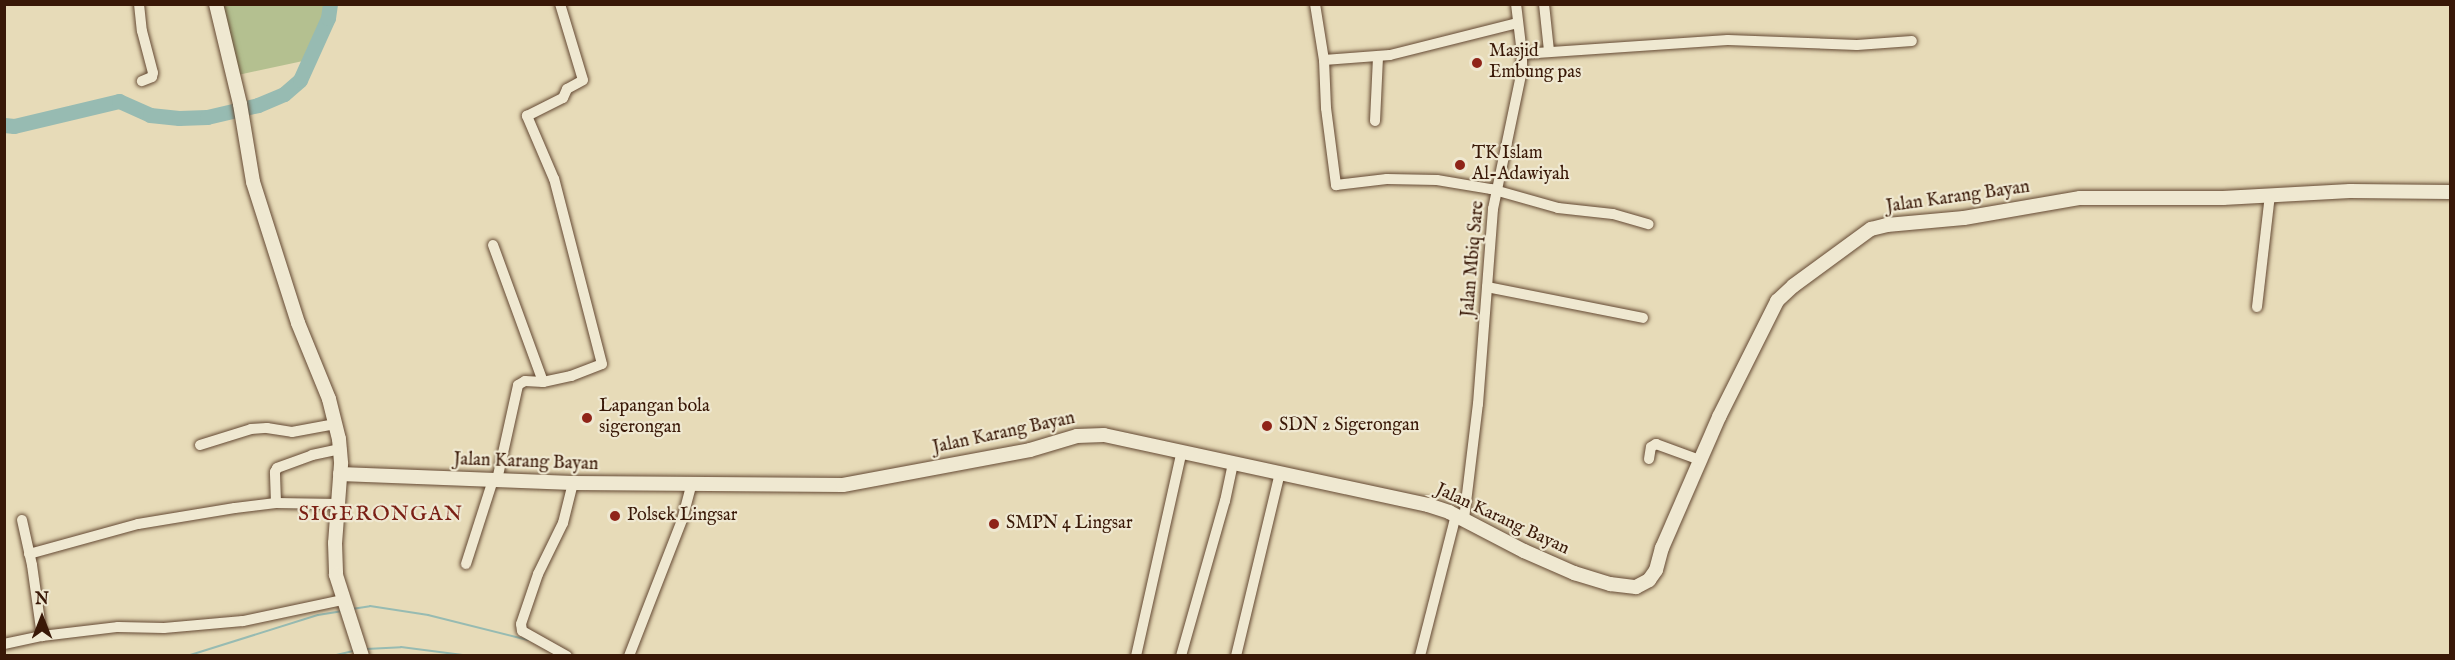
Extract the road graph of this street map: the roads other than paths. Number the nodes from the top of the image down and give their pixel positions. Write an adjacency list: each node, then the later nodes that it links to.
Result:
1 (140, 4): 13 (street)
2 (216, 4): 24 (street)
3 (560, 4): 23 (street)
4 (1315, 4): 12 (street)
5 (1516, 4): 7 (street, Jalan Mbiq Sare)
6 (1544, 4): 9 (street)
7 (1517, 22): 10 (street, Jalan Mbiq Sare); 11 (street)
8 (1912, 41): 9 (street)
9 (1549, 51): 10 (street)
10 (1522, 54): 15 (street, Jalan Mbiq Sare)
11 (1378, 57): 12 (street); 14 (street)
12 (1324, 60): 15 (street)
13 (142, 81)
14 (1375, 121)
15 (1497, 190): 18 (street); 20 (street, Jalan Mbiq Sare)
16 (2451, 192): 17 (street, Jalan Karang Bayan)
17 (2270, 195): 21 (street); 29 (street, Jalan Karang Bayan)
18 (1648, 224)
19 (493, 245): 23 (street)
20 (1487, 287): 22 (street); 38 (street, Jalan Mbiq Sare)
21 (2257, 307)
22 (1643, 318)
23 (543, 382): 33 (street)
24 (336, 424): 25 (street); 26 (street)
25 (200, 445)
26 (341, 449): 32 (street); 36 (street)
27 (1182, 452): 30 (street, Jalan Karang Bayan); 35 (street, Jalan Karang Bayan); 48 (street)
28 (1649, 459): 29 (street)
29 (1700, 460): 38 (street, Jalan Karang Bayan)
30 (1233, 463): 31 (street, Jalan Karang Bayan); 49 (street)
31 (1280, 473): 38 (street, Jalan Karang Bayan); 50 (street)
32 (340, 474): 33 (street, Jalan Karang Bayan); 37 (street)
33 (495, 480): 34 (street, Jalan Karang Bayan); 41 (street)
34 (573, 483): 35 (street, Jalan Karang Bayan); 46 (street)
35 (692, 483): 47 (street)
36 (276, 503): 37 (street); 40 (street)
37 (338, 504): 42 (street)
38 (1460, 517): 51 (street, Jalan Mbiq Sare)
39 (22, 520): 40 (street)
40 (29, 554): 43 (street)
41 (466, 564)
42 (346, 606): 43 (street); 45 (street)
43 (42, 636): 44 (street)
44 (4, 644)
45 (362, 656)
46 (567, 656)
47 (628, 656)
48 (1136, 656)
49 (1182, 656)
50 (1236, 656)
51 (1420, 656)

